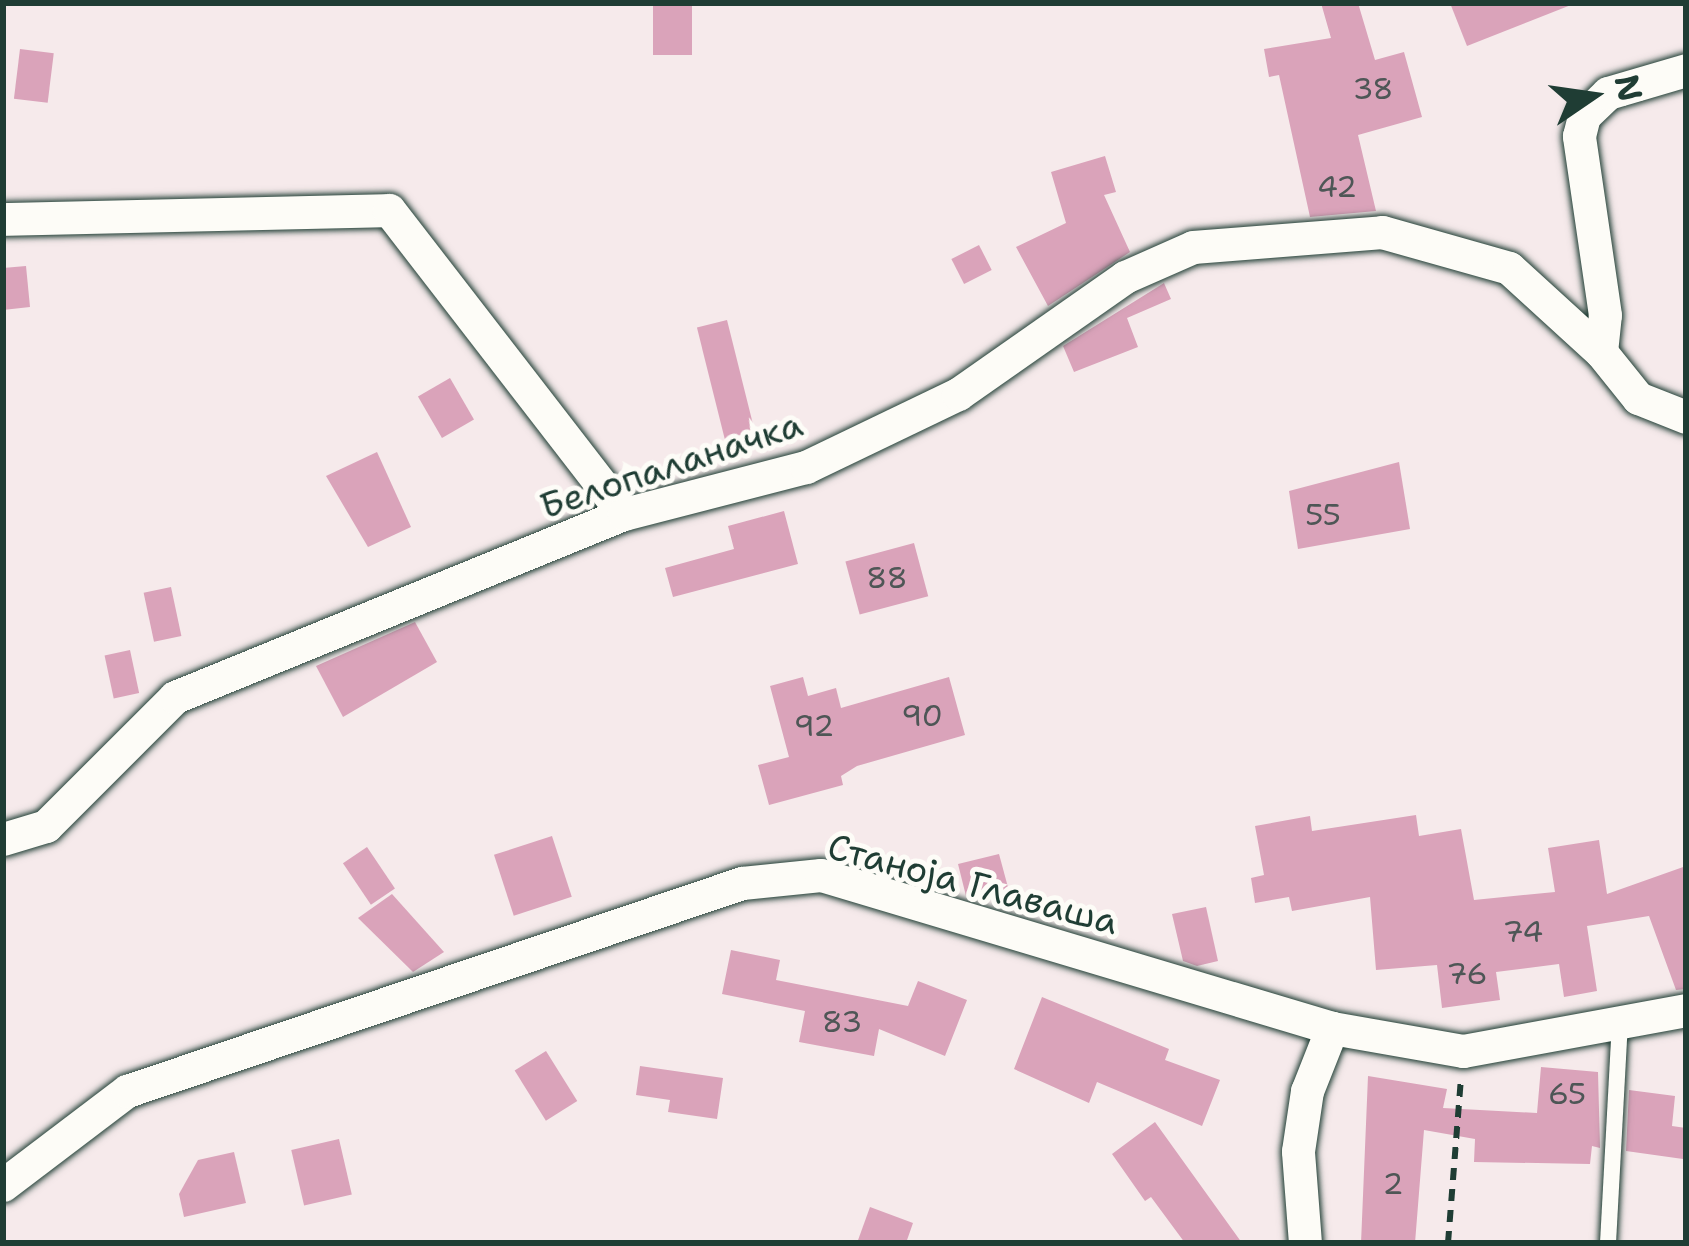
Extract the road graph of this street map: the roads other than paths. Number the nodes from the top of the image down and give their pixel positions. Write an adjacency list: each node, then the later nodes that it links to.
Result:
1 (1686, 70): 3 (street)
2 (3, 219): 5 (street)
3 (1601, 352): 4 (street, Белопаланачка); 5 (street, Белопаланачка)
4 (1686, 417)
5 (624, 514): 6 (street, Белопаланачка)
6 (3, 839)
7 (1686, 1010): 8 (street, Станоја Главаша)
8 (1620, 1023): 9 (street, Станоја Главаша); 12 (lane)
9 (1332, 1028): 10 (street, Станоја Главаша); 11 (street)
10 (3, 1185)
11 (1305, 1243)
12 (1608, 1243)

